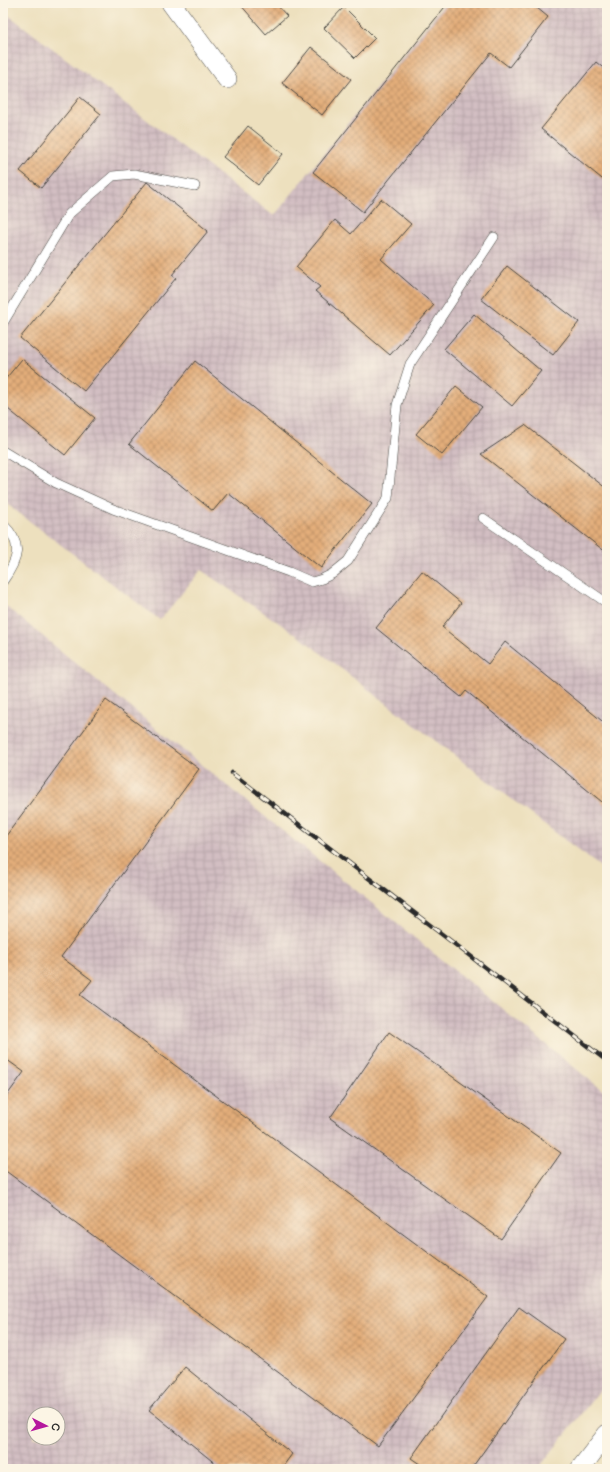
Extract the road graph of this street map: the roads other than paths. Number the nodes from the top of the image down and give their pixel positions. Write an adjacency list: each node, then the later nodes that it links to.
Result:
1 (171, 3): 2 (street)
2 (228, 79)
3 (195, 186): 5 (lane)
4 (494, 237): 6 (lane)
5 (3, 323)
6 (3, 451)
7 (483, 518): 10 (lane)
8 (3, 524): 9 (lane)
9 (3, 581)
10 (607, 603)
11 (607, 1434): 12 (street)
12 (580, 1469)

